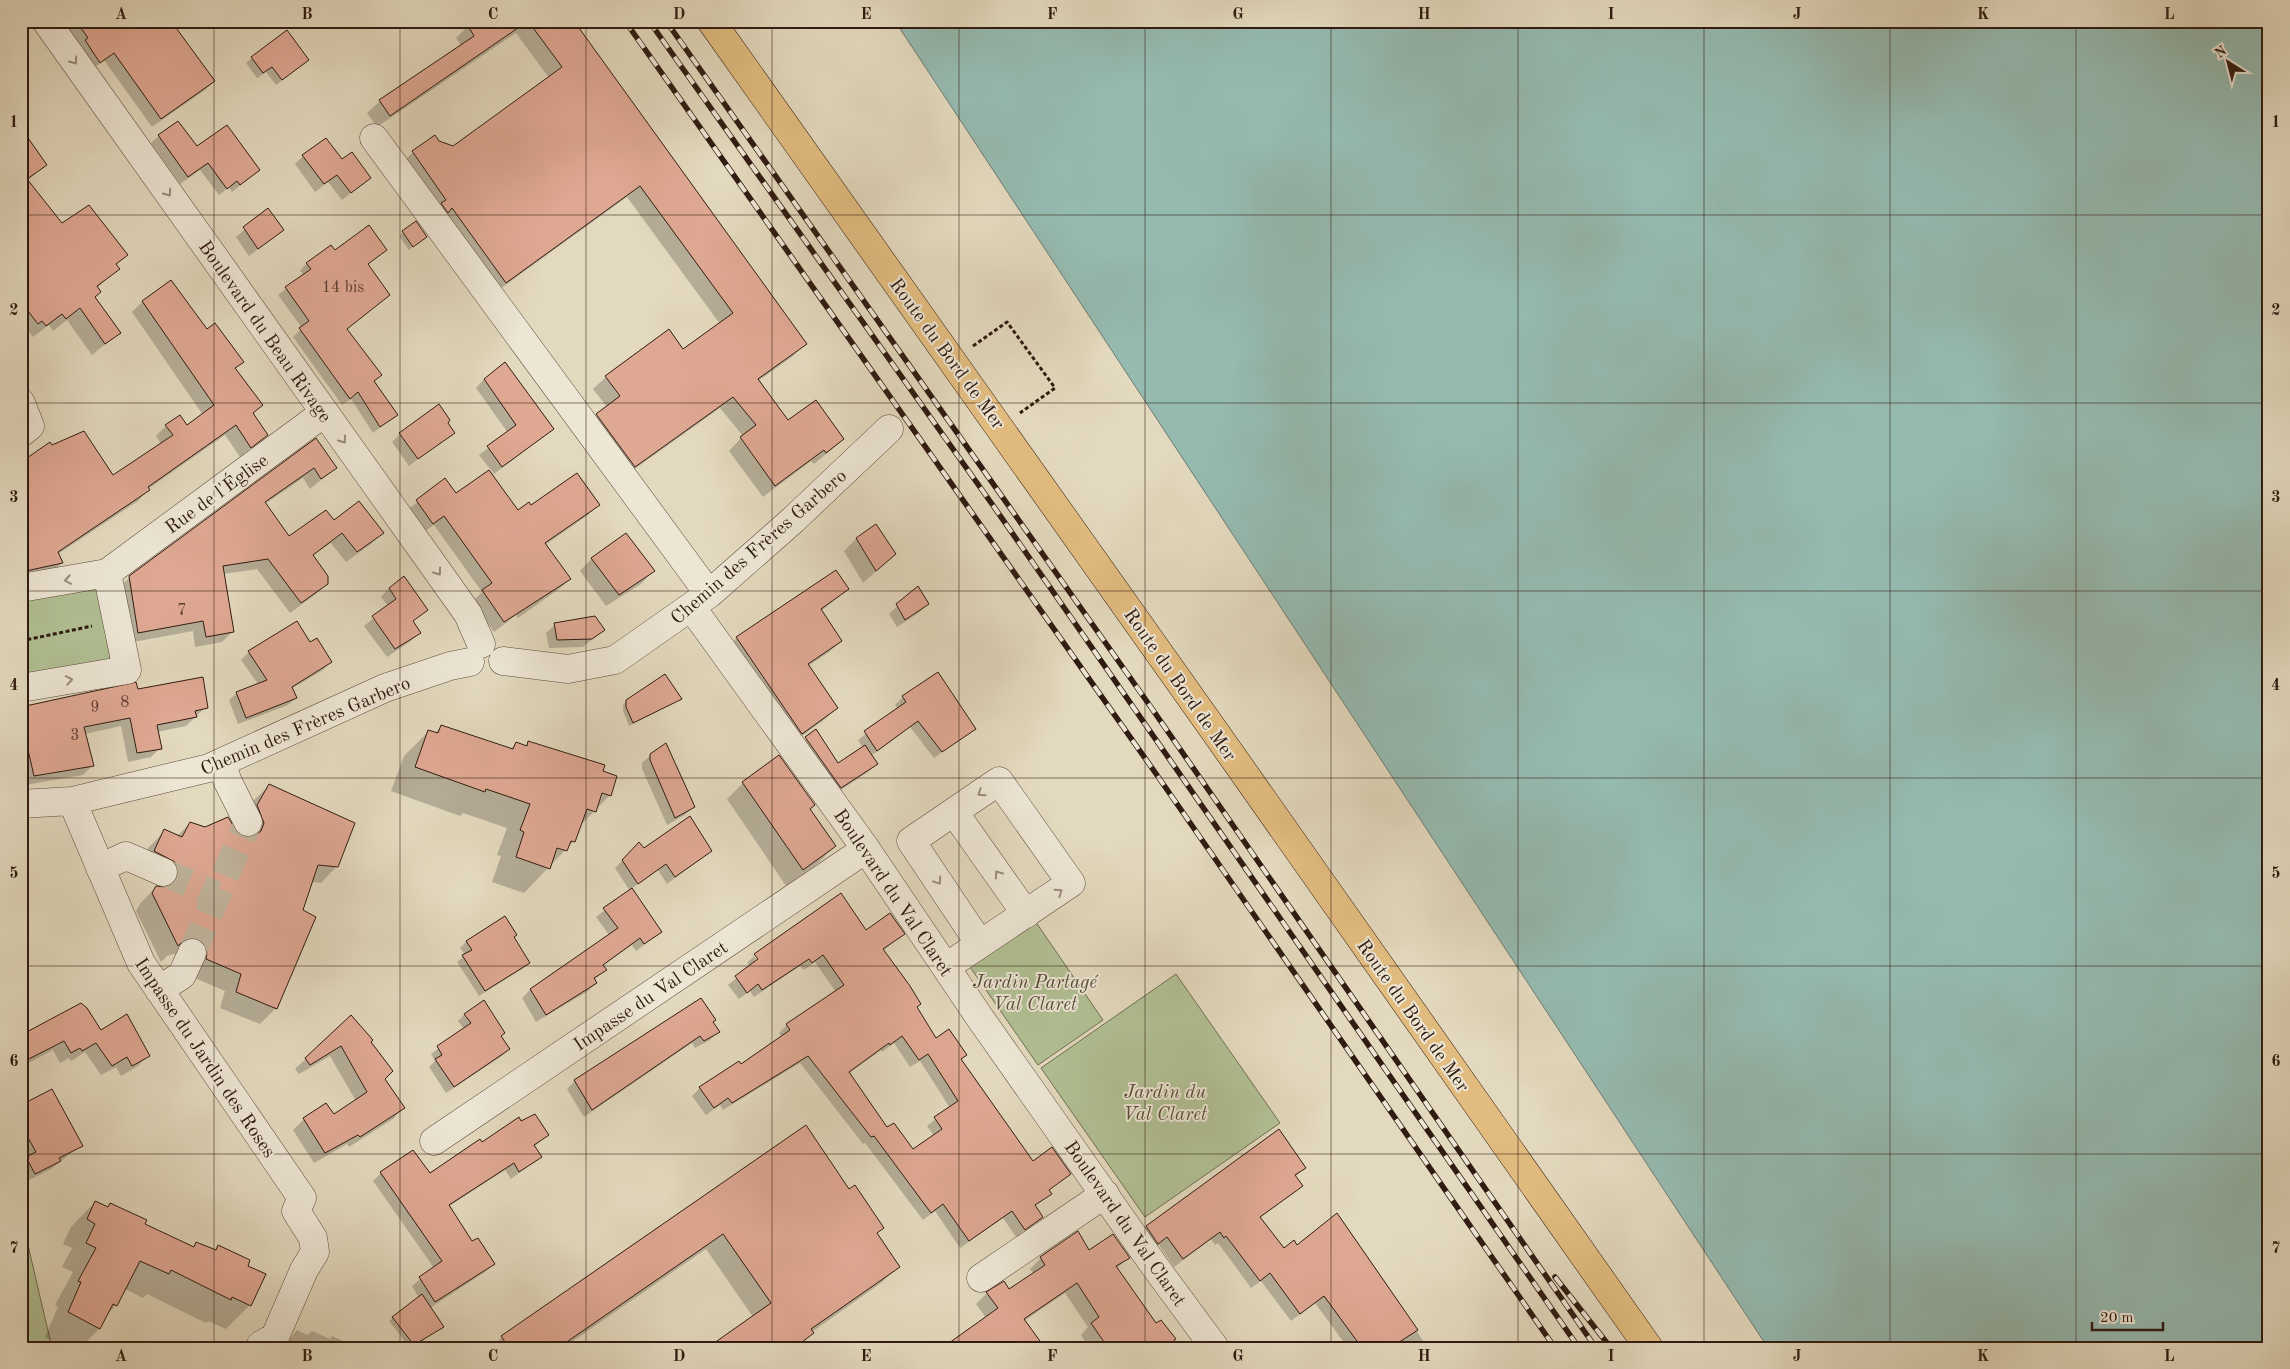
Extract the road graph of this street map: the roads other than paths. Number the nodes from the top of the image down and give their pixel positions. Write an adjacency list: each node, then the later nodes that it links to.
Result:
1 (46, 21): 5 (street, Boulevard du Beau Rivage, one-way to 5)
2 (711, 21): 31 (main road, Route du Bord de Mer)
3 (374, 138): 10 (street, Boulevard du Val Claret)
4 (21, 403): 7 (street)
5 (324, 414): 8 (street, Rue de l'Église); 11 (street, Boulevard du Beau Rivage, one-way to 11)
6 (890, 429): 10 (street, Chemin des Frères Garbero)
7 (21, 433)
8 (107, 572): 9 (street, one-way to 9); 12 (street, one-way to 8)
9 (21, 588)
10 (701, 601): 11 (street, Chemin des Frères Garbero); 18 (street, Boulevard du Val Claret)
11 (475, 653): 13 (street, Chemin des Frères Garbero)
12 (21, 688)
13 (221, 763): 14 (street, Chemin des Frères Garbero); 17 (street)
14 (72, 801): 15 (street, Chemin des Frères Garbero); 19 (street, Impasse du Jardin des Roses)
15 (21, 804)
16 (954, 812): 21 (street, one-way to 16); 21 (street, one-way to 16); 22 (street, one-way to 22)
17 (248, 822)
18 (866, 849): 24 (street, Boulevard du Val Claret); 26 (street, Impasse du Val Claret)
19 (100, 868): 20 (street); 25 (street, Impasse du Jardin des Roses)
20 (163, 872)
21 (1026, 914): 22 (street)
22 (980, 944): 24 (street)
23 (192, 953): 25 (street)
24 (946, 967): 27 (street, Boulevard du Val Claret)
25 (159, 990): 29 (street, Impasse du Jardin des Roses)
26 (434, 1141)
27 (1105, 1194): 28 (street); 30 (street, Boulevard du Val Claret)
28 (981, 1278)
29 (261, 1345)
30 (1215, 1348)
31 (1649, 1348)

